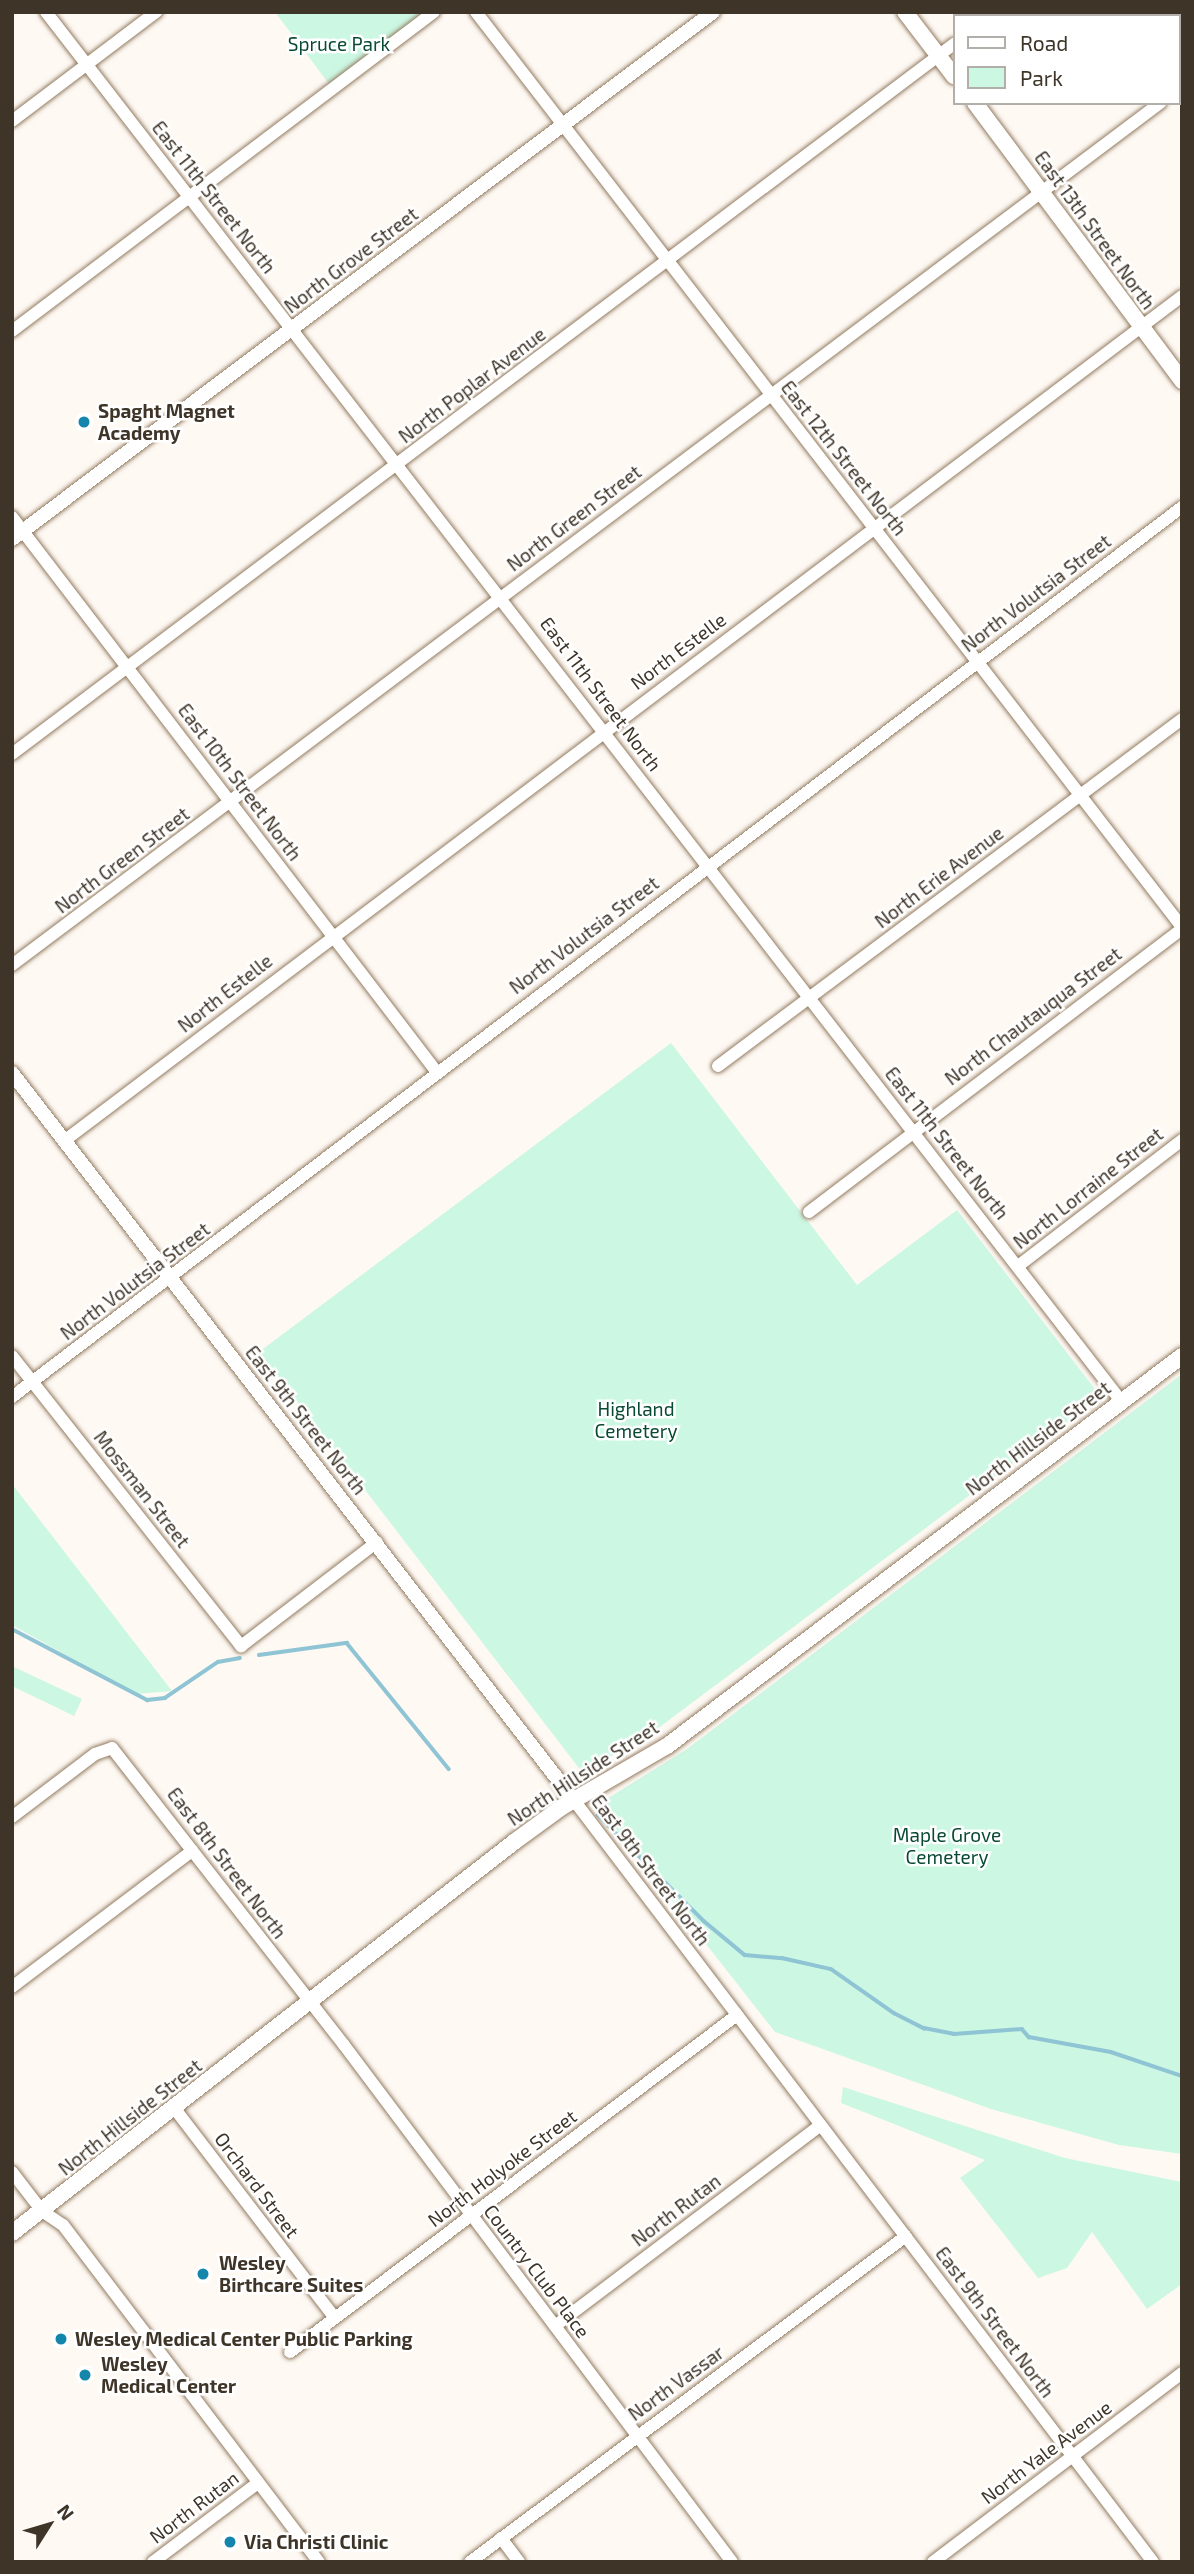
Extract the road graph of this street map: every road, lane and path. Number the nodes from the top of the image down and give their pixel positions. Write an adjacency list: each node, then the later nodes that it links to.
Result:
1 (46, 12): 9 (street, East 11th Street North)
2 (156, 12): 9 (street)
3 (434, 12): 16 (street)
4 (477, 12): 14 (street, East 12th Street North)
5 (713, 12): 14 (street, North Grove Street)
6 (905, 12): 8 (main road)
7 (953, 45): 8 (street, North Poplar Avenue)
8 (939, 56): 10 (main road); 17 (street, North Poplar Avenue)
9 (86, 65): 13 (street); 16 (street, East 11th Street North)
10 (953, 75)
11 (977, 105): 15 (main road, East 13th Street North)
12 (1157, 105): 15 (street, North Green Street)
13 (12, 121)
14 (563, 124): 17 (street, East 12th Street North); 20 (street, North Grove Street)
15 (1043, 191): 19 (main road, East 13th Street North); 23 (street, North Green Street)
16 (188, 195): 20 (street, East 11th Street North); 21 (street)
17 (668, 261): 23 (street, East 12th Street North); 24 (street, North Poplar Avenue)
18 (1182, 296): 19 (street, North Estelle)
19 (1140, 327): 22 (main road, East 13th Street North); 27 (street, North Estelle)
20 (292, 328): 24 (street, East 11th Street North); 28 (street, North Grove Street)
21 (12, 331)
22 (1182, 382)
23 (772, 396): 27 (street, East 12th Street North); 29 (street, North Green Street)
24 (398, 465): 29 (street, East 11th Street North); 31 (street, North Poplar Avenue)
25 (1182, 507): 30 (street, North Volutsia Street)
26 (12, 517): 28 (street, East 10th Street North)
27 (874, 528): 30 (street, East 12th Street North); 33 (street, North Estelle)
28 (18, 535): 31 (street, East 10th Street North)
29 (501, 597): 33 (street, East 11th Street North); 36 (street, North Green Street)
30 (978, 662): 35 (street, East 12th Street North); 37 (street, North Volutsia Street)
31 (128, 667): 34 (street, North Poplar Avenue); 36 (street, East 10th Street North)
32 (1182, 719): 35 (street, North Erie Avenue)
33 (604, 730): 37 (street, East 11th Street North); 39 (street, North Estelle)
34 (12, 754)
35 (1081, 796): 38 (street, East 12th Street North); 41 (street, North Erie Avenue)
36 (231, 802): 39 (street, East 10th Street North); 40 (street, North Green Street)
37 (708, 866): 41 (street, East 11th Street North); 43 (street, North Volutsia Street)
38 (1182, 928): 45 (street, North Chautauqua Street)
39 (332, 935): 43 (street, East 10th Street North); 46 (street, North Estelle)
40 (12, 965)
41 (810, 997): 42 (street, North Erie Avenue); 45 (street, East 11th Street North)
42 (718, 1066)
43 (436, 1071): 50 (street, North Volutsia Street)
44 (12, 1073): 46 (street, East 9th Street North)
45 (914, 1131): 48 (street, North Chautauqua Street); 49 (street, East 11th Street North)
46 (64, 1140): 50 (street, East 9th Street North)
47 (1182, 1140): 49 (street, North Lorraine Street)
48 (809, 1212)
49 (1018, 1266): 55 (street, East 11th Street North)
50 (171, 1278): 53 (street, North Volutsia Street); 56 (street, East 9th Street North)
51 (12, 1356): 53 (street, Mossman Street)
52 (1182, 1356): 55 (main road, North Hillside Street)
53 (33, 1382): 54 (street, North Volutsia Street); 56 (street, Mossman Street)
54 (12, 1397)
55 (1122, 1402): 57 (main road, North Hillside Street)
56 (377, 1542): 57 (street, East 9th Street North)
57 (573, 1800): 61 (main road, North Hillside Street); 62 (street, East 9th Street North)
58 (12, 1817): 59 (street, East 8th Street North)
59 (192, 1851): 60 (street); 61 (street, East 8th Street North)
60 (12, 1987)
61 (311, 2003): 63 (main road, North Hillside Street); 67 (street, Country Club Place)
62 (737, 2015): 64 (street, East 9th Street North); 67 (street, North Holyoke Street)
63 (175, 2109): 66 (main road, North Hillside Street); 70 (street, Orchard Street)
64 (821, 2125): 69 (street, East 9th Street North); 71 (street, North Rutan)
65 (12, 2172): 66 (street)
66 (42, 2211): 68 (main road, North Hillside Street); 76 (street)
67 (471, 2216): 70 (street, North Holyoke Street); 71 (street, Country Club Place)
68 (12, 2233)
69 (906, 2236): 74 (street, North Vassar); 75 (street, East 9th Street North)
70 (335, 2318): 72 (street, North Holyoke Street)
71 (555, 2326): 74 (street, Country Club Place)
72 (290, 2352)
73 (1182, 2373): 75 (street, North Yale Avenue)
74 (637, 2435): 77 (street, North Vassar); 83 (street, Country Club Place)
75 (1072, 2456): 78 (street, North Yale Avenue); 84 (street, East 9th Street North)
76 (258, 2483): 79 (street, North Rutan); 80 (street)
77 (500, 2538): 81 (street, North Vassar); 82 (street)
78 (939, 2560)
79 (153, 2562)
80 (319, 2562)
81 (470, 2562)
82 (519, 2562)
83 (732, 2562)
84 (1153, 2562)

